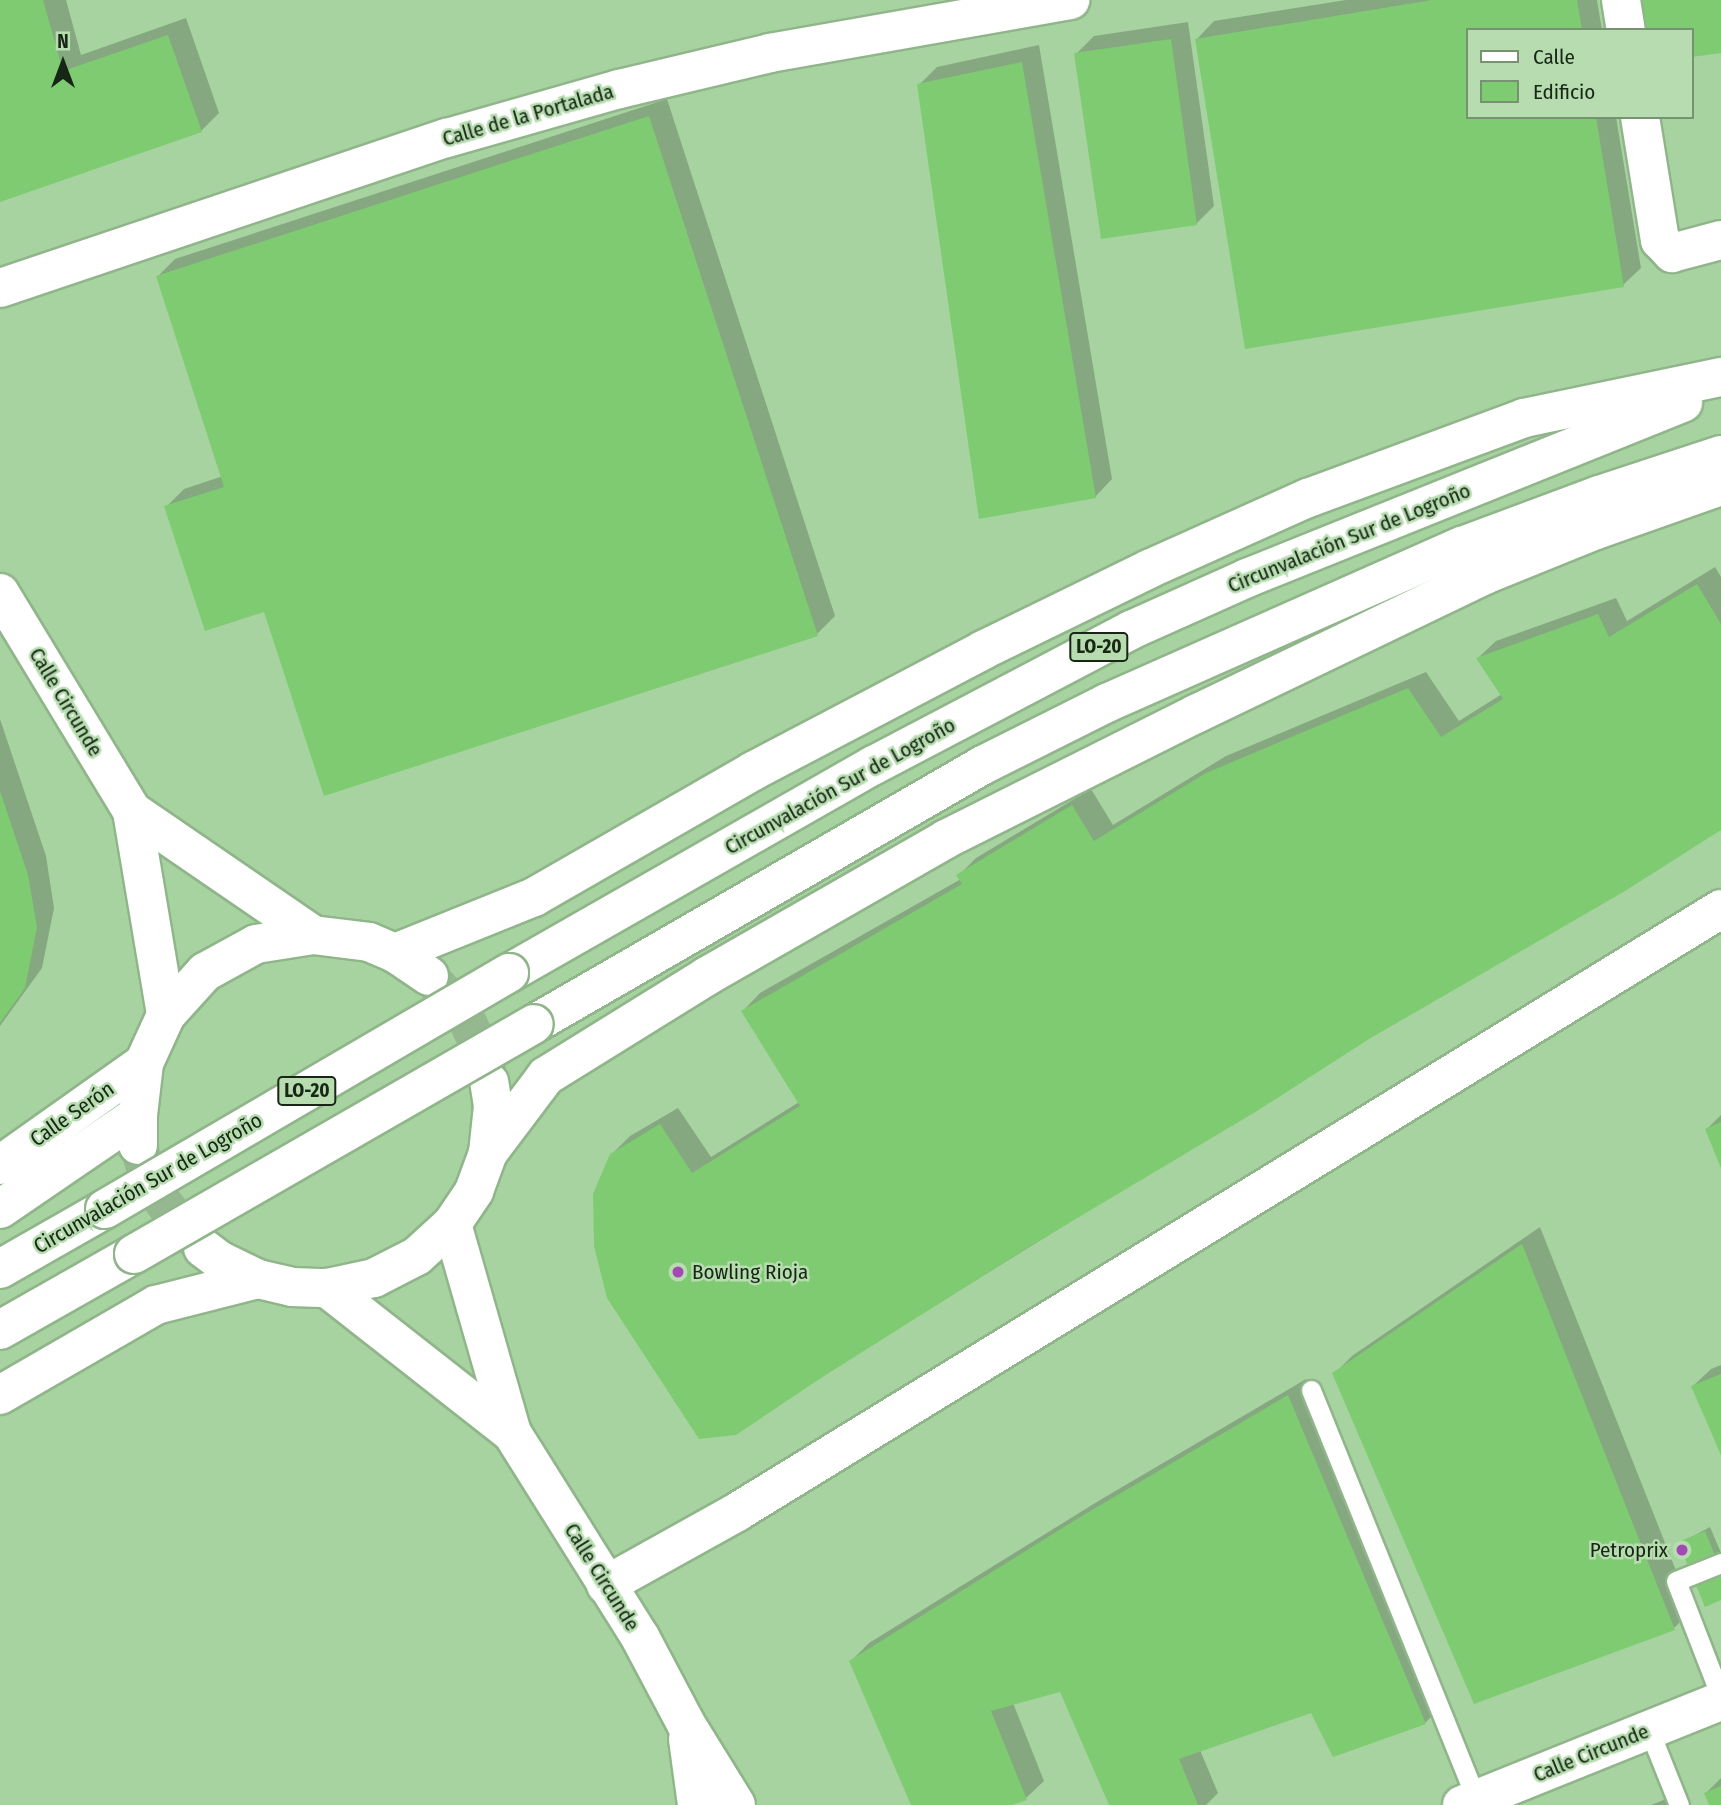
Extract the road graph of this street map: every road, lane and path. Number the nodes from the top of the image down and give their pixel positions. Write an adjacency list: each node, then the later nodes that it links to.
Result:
1 (1070, 0): 6 (main road, Calle de la Portalada)
2 (1621, 0): 3 (main road)
3 (1626, 28)
4 (1640, 119): 5 (main road)
5 (1721, 240)
6 (0, 288)
7 (1721, 377): 15 (main road)
8 (1721, 388): 25 (main road, Circunvalación Sur de Logroño / LO-20, bridge)
9 (1721, 455): 28 (main road, LO-20, bridge)
10 (1721, 486): 20 (main road)
11 (0, 593): 12 (main road, Calle Circunde)
12 (132, 811): 14 (main road, Calle Circunde); 17 (main road, Calle Circunde)
13 (1721, 909): 33 (main road)
14 (313, 935): 15 (main road); 17 (main road)
15 (395, 953): 16 (main road)
16 (429, 976)
17 (166, 1015): 18 (main road)
18 (144, 1063): 21 (main road, Calle Serón); 22 (main road)
19 (489, 1082): 20 (main road)
20 (488, 1153): 23 (main road)
21 (0, 1165)
22 (0, 1209)
23 (452, 1224): 27 (main road); 31 (main road, Calle Circunde)
24 (203, 1248): 26 (main road)
25 (0, 1269)
26 (258, 1279): 27 (main road); 30 (main road)
27 (327, 1288): 31 (main road, Calle Circunde)
28 (0, 1330)
29 (1311, 1391): 37 (lane)
30 (0, 1395)
31 (512, 1433): 33 (main road, Calle Circunde)
32 (1721, 1563): 34 (lane)
33 (606, 1585): 35 (main road, Calle Circunde)
34 (1721, 1699): 36 (main road, Calle Circunde)
35 (686, 1724): 38 (main road, Calle Circunde); 39 (main road, Calle Circunde)
36 (1648, 1730): 37 (main road, Calle Circunde); 40 (lane)
37 (1469, 1802)
38 (697, 1805)
39 (736, 1805)
40 (1679, 1805)

